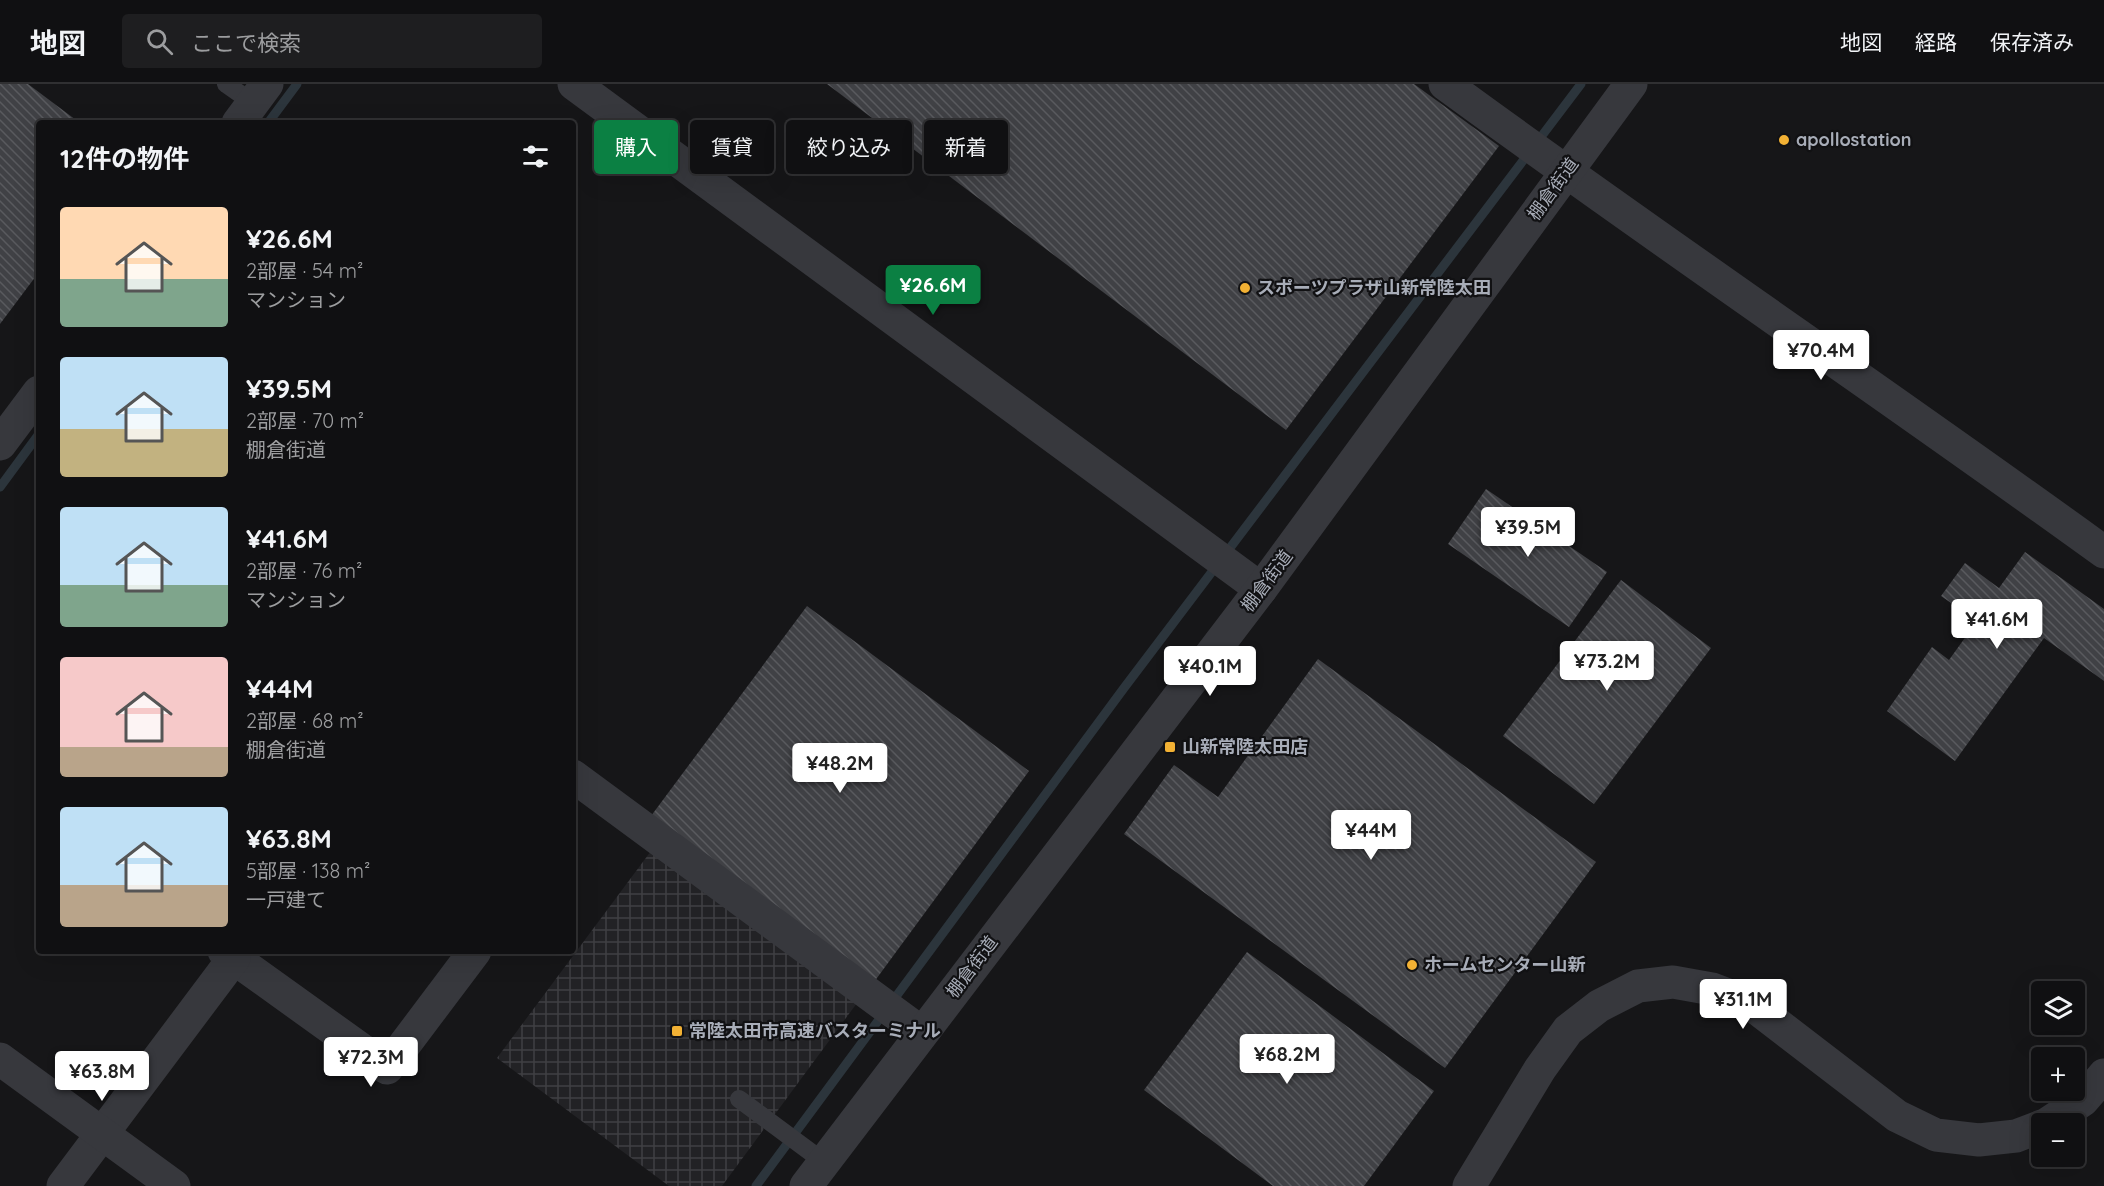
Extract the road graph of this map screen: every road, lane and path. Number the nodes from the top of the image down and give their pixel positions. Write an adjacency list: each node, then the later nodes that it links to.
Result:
1 (226, 84): 5 (lane)
2 (574, 84): 10 (street)
3 (1445, 84): 6 (street)
4 (1631, 84): 6 (street, 棚倉街道)
5 (253, 103)
6 (1565, 172): 9 (street); 10 (street, 棚倉街道)
7 (36, 396): 8 (street)
8 (0, 444)
9 (2104, 552)
10 (1261, 589): 14 (street, 棚倉街道)
11 (576, 778): 14 (street)
12 (473, 954): 13 (street)
13 (229, 955): 20 (street)
14 (922, 1033): 21 (street, 棚倉街道)
15 (0, 1059): 20 (street)
16 (2104, 1075): 18 (street)
17 (739, 1099): 21 (lane)
18 (2064, 1113)
19 (2031, 1130): 24 (street)
20 (102, 1134): 22 (street); 23 (street)
21 (815, 1174)
22 (63, 1186)
23 (174, 1186)
24 (1469, 1186)

